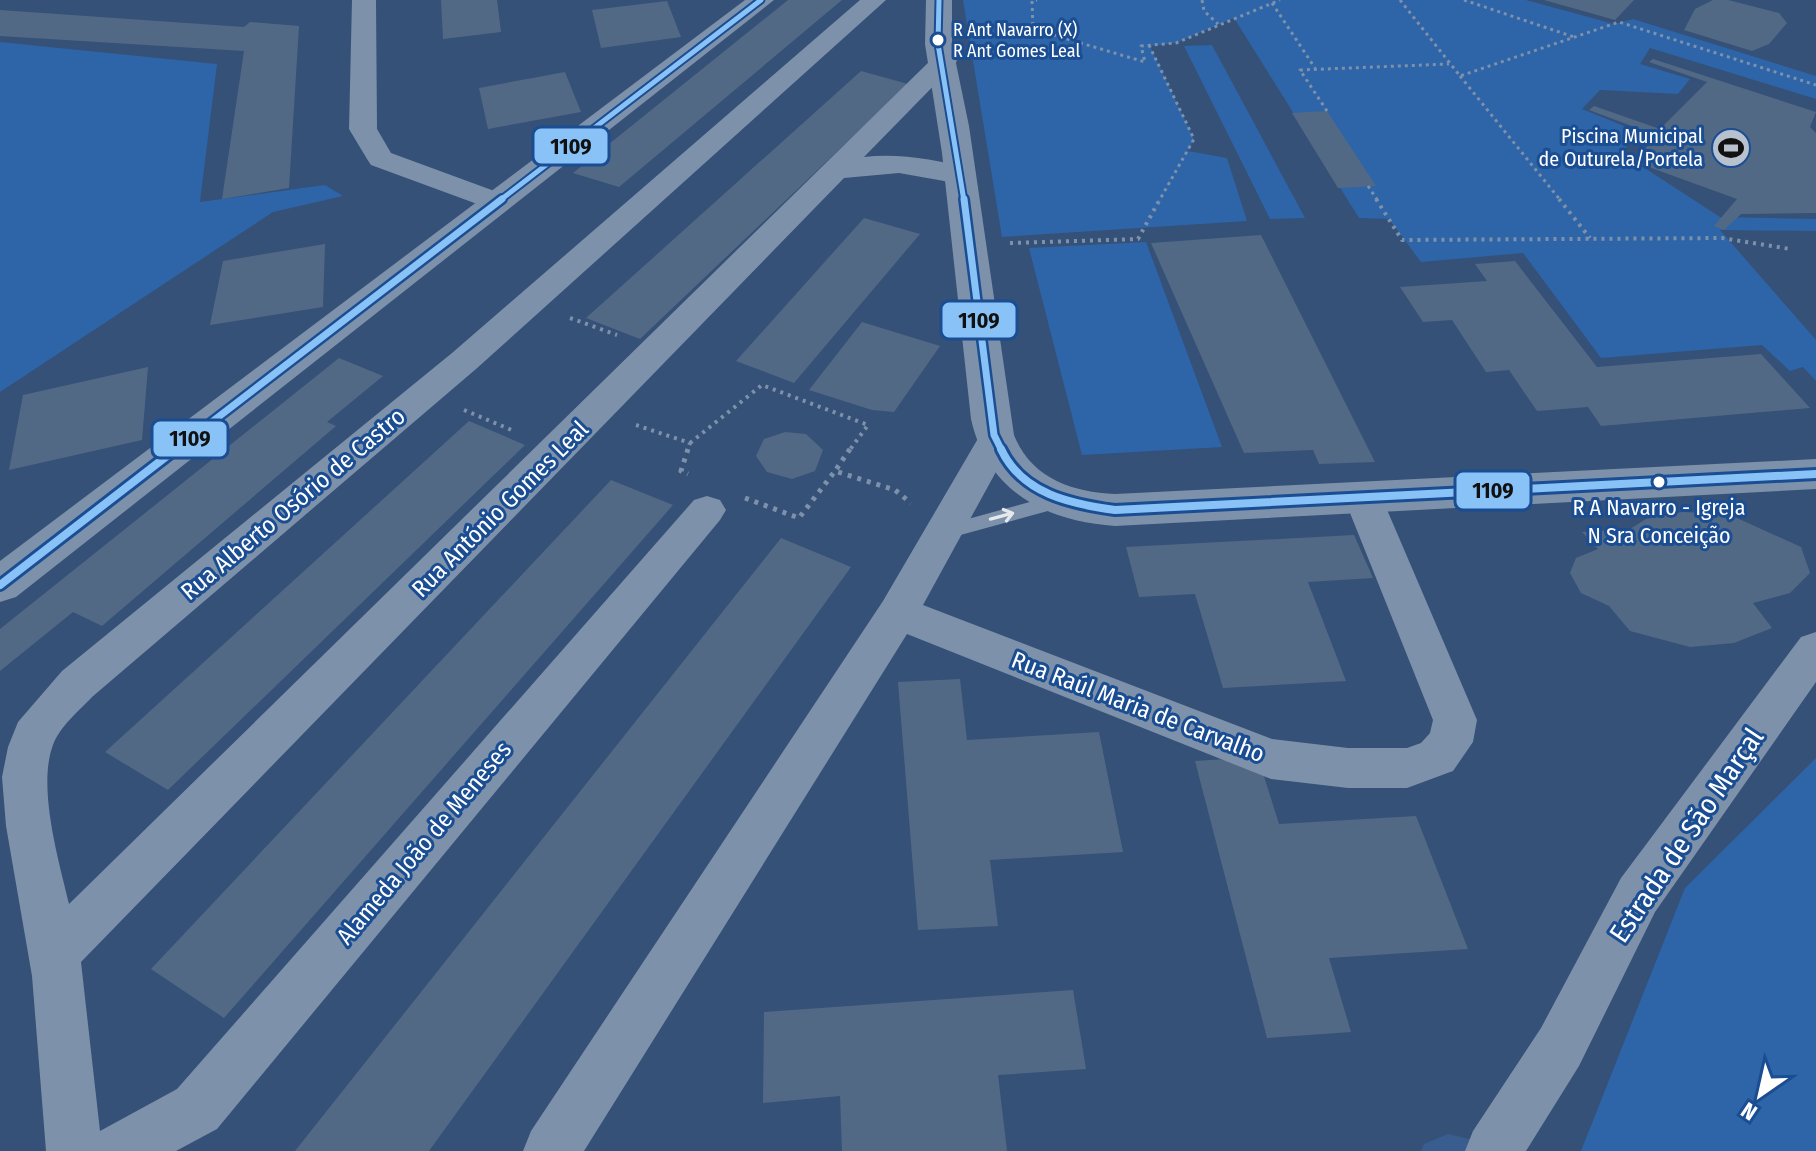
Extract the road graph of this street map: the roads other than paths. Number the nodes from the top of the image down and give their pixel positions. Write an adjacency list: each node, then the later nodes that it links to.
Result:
1 (364, 0): 7 (street)
2 (761, 0): 7 (street)
3 (874, 0): 17 (street, Rua Alberto Osório de Castro)
4 (940, 31): 5 (street, Rua António Gomes Leal); 6 (street)
5 (837, 171): 6 (street); 17 (street, Rua António Gomes Leal)
6 (961, 175): 8 (street)
7 (498, 202): 14 (street)
8 (996, 439): 11 (street); 13 (street)
9 (1816, 474): 10 (street)
10 (1363, 498): 11 (street); 15 (street, Rua Raúl Maria de Carvalho)
11 (1059, 501): 13 (lane, one-way to 11)
12 (707, 510): 19 (street, Alameda João de Meneses)
13 (946, 532): 15 (street)
14 (0, 585)
15 (898, 613): 20 (street)
16 (1816, 649): 21 (street, Estrada de São Marçal)
17 (54, 954): 18 (street, Rua Alberto Osório de Castro)
18 (74, 1151)
19 (120, 1151)
20 (551, 1151)
21 (1493, 1151)

